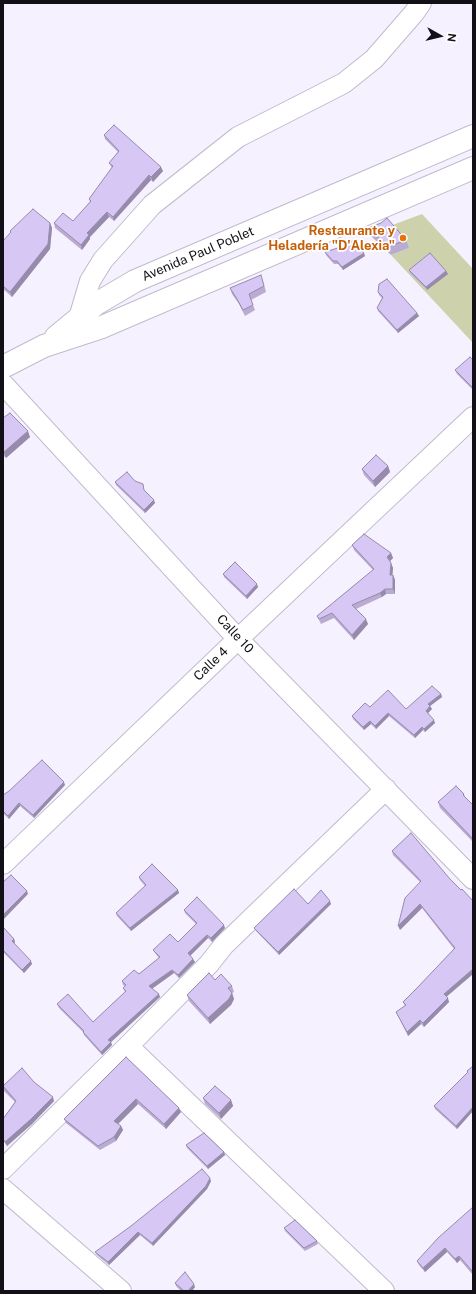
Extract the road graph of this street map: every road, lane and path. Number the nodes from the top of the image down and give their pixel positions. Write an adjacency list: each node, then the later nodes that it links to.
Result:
1 (421, 3): 4 (street)
2 (473, 136): 4 (main road, Avenida Paul Poblet)
3 (473, 168): 5 (main road, Avenida Paul Poblet)
4 (78, 318): 5 (main road, Avenida Paul Poblet)
5 (44, 346): 6 (main road, Avenida Paul Poblet)
6 (3, 367)
7 (3, 384): 9 (street, Calle 10)
8 (473, 416): 9 (street, Calle 4)
9 (238, 639): 10 (street, Calle 10); 11 (street, Calle 4)
10 (386, 789): 12 (street, Calle 10); 13 (street)
11 (3, 864)
12 (473, 878)
13 (128, 1046): 14 (street); 17 (street)
14 (3, 1169)
15 (3, 1189): 16 (street)
16 (121, 1291)
17 (384, 1291)

